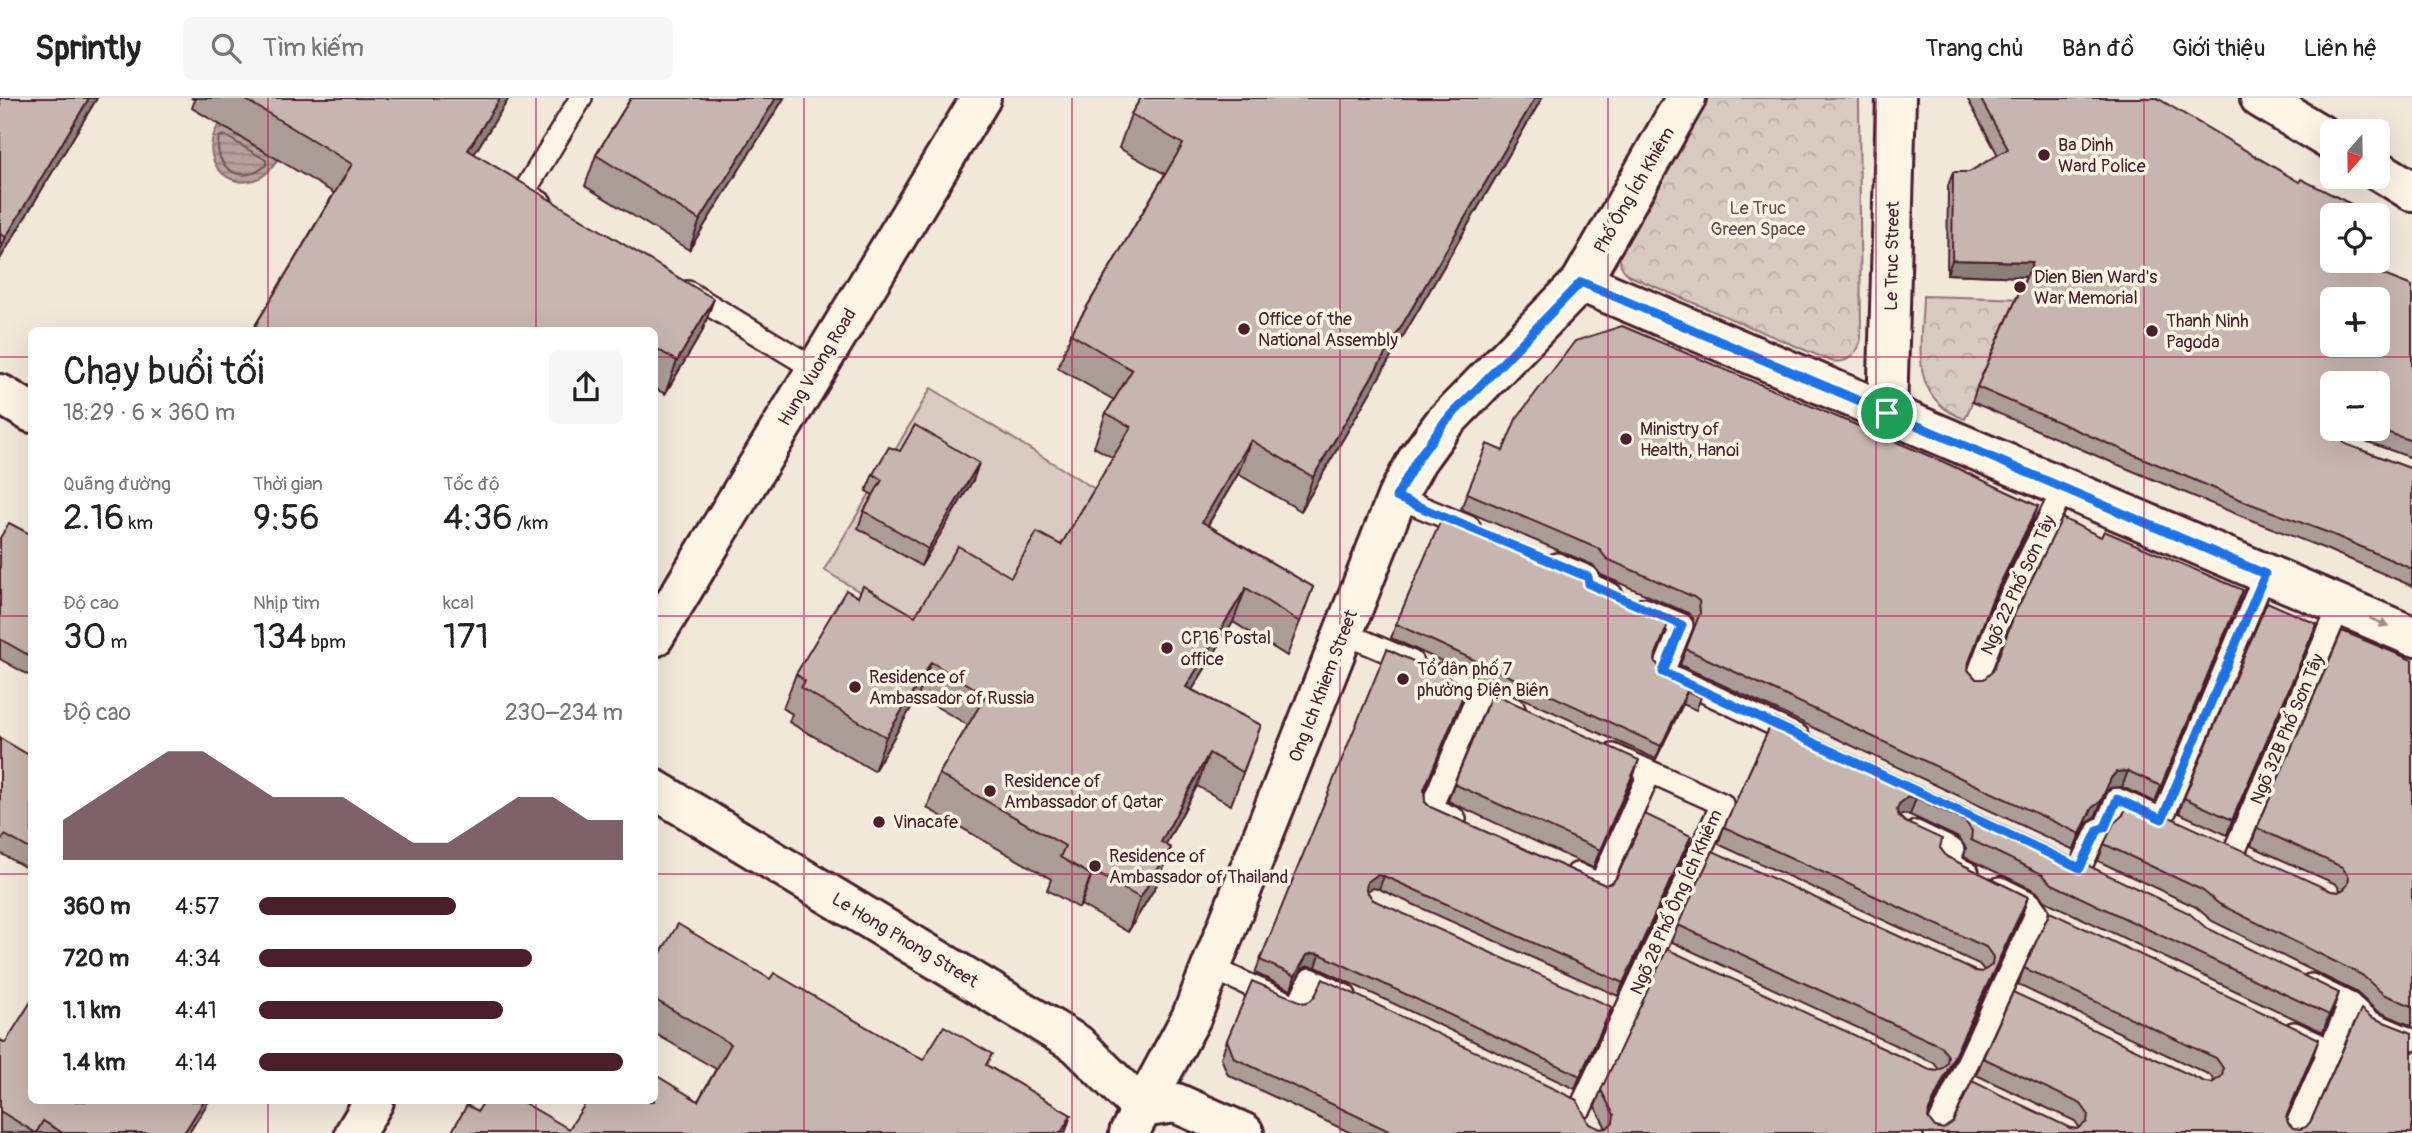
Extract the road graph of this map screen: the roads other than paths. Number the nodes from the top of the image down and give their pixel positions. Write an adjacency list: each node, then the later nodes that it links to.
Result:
1 (582, 98): 9 (lane)
2 (981, 98): 12 (street, Hung Vuong Road)
3 (1686, 98): 11 (street, Phố Ông Ích Khiêm)
4 (1896, 98): 13 (street, Le Truc Street)
5 (2260, 98): 6 (street)
6 (2320, 134)
7 (2390, 177): 8 (street)
8 (2412, 191)
9 (559, 214)
10 (665, 278): 12 (lane)
11 (1581, 282): 13 (street); 15 (street, Ong Ich Khiem Street)
12 (815, 369): 20 (street, Hung Vuong Road)
13 (1887, 413): 14 (street)
14 (2064, 488): 18 (street); 23 (lane, Ngõ 22 Phố Sơn Tây)
15 (1396, 497): 16 (lane); 21 (street, Ong Ich Khiem Street)
16 (1492, 536)
17 (1540, 556): 27 (lane)
18 (2265, 574): 19 (street); 30 (lane)
19 (2340, 605): 22 (street, one-way to 22); 35 (lane, Ngõ 32B Phố Sơn Tây)
20 (658, 630)
21 (1344, 633): 24 (lane); 39 (street, Ong Ich Khiem Street)
22 (2412, 636)
23 (1975, 683)
24 (1479, 692): 25 (lane); 32 (lane)
25 (1528, 715)
26 (1589, 743): 28 (lane, Ngõ 28 Phố Ông Ích Khiêm)
27 (1815, 743)
28 (1650, 772): 37 (lane); 48 (lane, Ngõ 28 Phố Ông Ích Khiêm)
29 (658, 791): 49 (street, Le Hong Phong Street)
30 (2162, 819): 33 (lane); 38 (lane)
31 (1904, 827): 53 (lane)
32 (1479, 830)
33 (2186, 830)
34 (2210, 841): 35 (lane)
35 (2234, 852): 36 (lane)
36 (2258, 863)
37 (1564, 868)
38 (2104, 879)
39 (1212, 968): 41 (lane); 49 (street, Ong Ich Khiem Street)
40 (2290, 974): 42 (lane)
41 (1359, 1003)
42 (2350, 1004): 44 (lane); 45 (lane)
43 (2281, 1027): 45 (lane)
44 (2412, 1040)
45 (2330, 1050): 54 (lane)
46 (1557, 1096): 48 (lane)
47 (372, 1104): 51 (street)
48 (1581, 1107): 50 (lane)
49 (1136, 1125): 52 (street)
50 (1590, 1130)
51 (355, 1133)
52 (1244, 1133)
53 (1935, 1133)
54 (2293, 1133)

